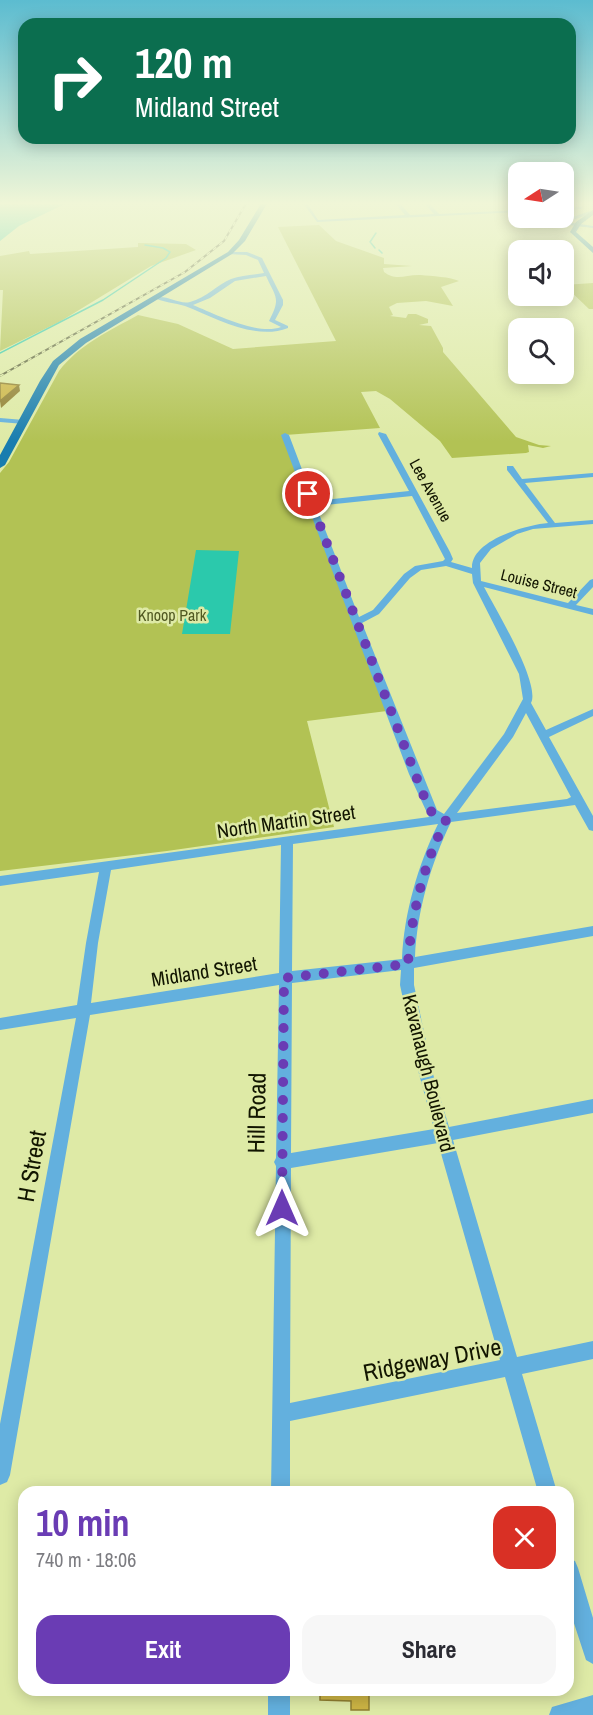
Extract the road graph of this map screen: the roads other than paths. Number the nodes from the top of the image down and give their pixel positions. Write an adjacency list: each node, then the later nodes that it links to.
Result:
1 (183, 282): 4 (main road)
2 (230, 282): 5 (street)
3 (270, 282): 6 (street)
4 (157, 298): 5 (street); 9 (main road)
5 (188, 305): 7 (street)
6 (272, 321): 7 (street); 7 (street)
7 (252, 327)
8 (0, 420): 9 (street)
9 (24, 422): 12 (main road)
10 (382, 434): 16 (street, Lee Avenue)
11 (285, 435): 17 (street)
12 (0, 465)
13 (510, 468): 15 (street)
14 (593, 475): 15 (street)
15 (522, 481): 19 (street)
16 (414, 494): 17 (street); 20 (street, Lee Avenue)
17 (312, 504): 25 (street)
18 (593, 522): 19 (street)
19 (553, 525): 21 (street)
20 (446, 562): 21 (street, Louise Street); 25 (street)
21 (476, 577): 23 (street, Louise Street); 26 (street)
22 (593, 582): 23 (street)
23 (570, 606): 24 (street, Louise Street)
24 (593, 612)
25 (357, 622): 30 (street)
26 (526, 704): 28 (street); 30 (street, Kavanaugh Boulevard)
27 (593, 712): 28 (street)
28 (543, 736): 29 (street)
29 (578, 798): 30 (street, North Martin Street); 31 (street)
30 (446, 820): 32 (street, North Martin Street); 36 (street, Kavanaugh Boulevard)
31 (593, 827)
32 (287, 842): 33 (street, North Martin Street); 37 (street, Hill Road)
33 (106, 866): 34 (street, North Martin Street); 38 (street, H Street)
34 (0, 881)
35 (593, 931): 36 (street, Midland Street)
36 (408, 964): 37 (street, Midland Street); 41 (street, Kavanaugh Boulevard)
37 (284, 978): 38 (street, Midland Street); 42 (street, Hill Road)
38 (82, 1011): 39 (street, Midland Street); 46 (street, H Street)
39 (0, 1023)
40 (593, 1106): 41 (street)
41 (443, 1136): 42 (street); 44 (street, Kavanaugh Boulevard)
42 (282, 1162): 45 (street, Hill Road)
43 (593, 1350): 44 (street, Ridgeway Drive)
44 (511, 1368): 45 (street, Ridgeway Drive); 48 (street, Kavanaugh Boulevard)
45 (280, 1414): 47 (street, Hill Road)
46 (0, 1475)
47 (280, 1486)
48 (545, 1486)
49 (574, 1588): 50 (street)
50 (593, 1653)
51 (279, 1696): 53 (street)
52 (593, 1706): 54 (street)
53 (279, 1715)
54 (560, 1715)

